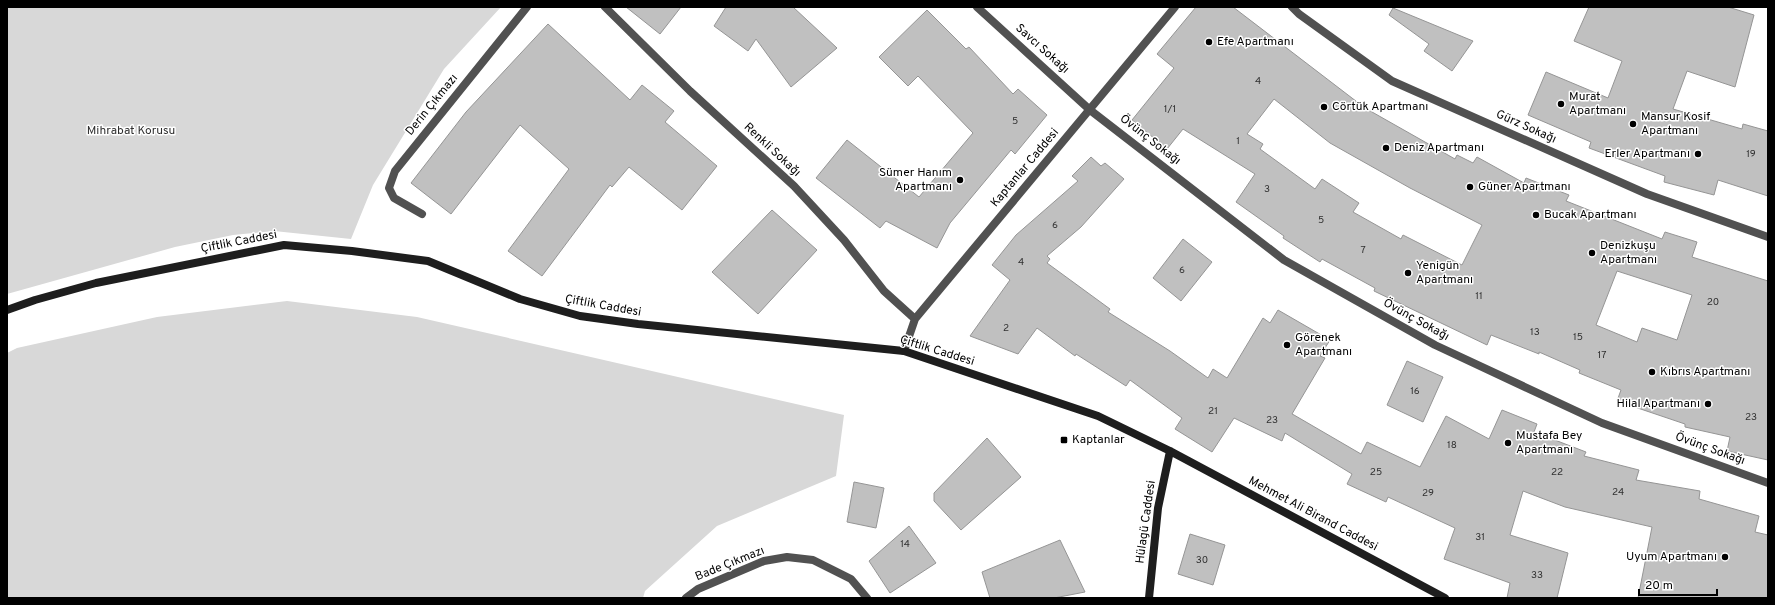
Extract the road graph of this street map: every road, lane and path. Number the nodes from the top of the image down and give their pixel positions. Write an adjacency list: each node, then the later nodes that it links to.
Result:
1 (527, 7): 7 (street, Derin Çıkmazı)
2 (605, 7): 10 (street, Renkli Sokağı)
3 (977, 7): 6 (street, Savcı Sokağı)
4 (1175, 7): 6 (street, Kaptanlar Caddesi)
5 (1292, 7): 8 (street, Gürz Sokağı)
6 (1090, 110): 10 (street, Kaptanlar Caddesi); 13 (street, Övünç Sokağı)
7 (422, 214)
8 (1768, 237)
9 (7, 310): 11 (main road, Çiftlik Caddesi)
10 (915, 319): 11 (street, Kaptanlar Caddesi)
11 (904, 351): 12 (main road, Çiftlik Caddesi)
12 (1170, 450): 16 (main road, Hülagü Caddesi); 17 (main road, Mehmet Ali Birand Caddesi)
13 (1768, 483)
14 (686, 598): 15 (street, Bade Çıkmazı)
15 (867, 598)
16 (1149, 598)
17 (1445, 598)

